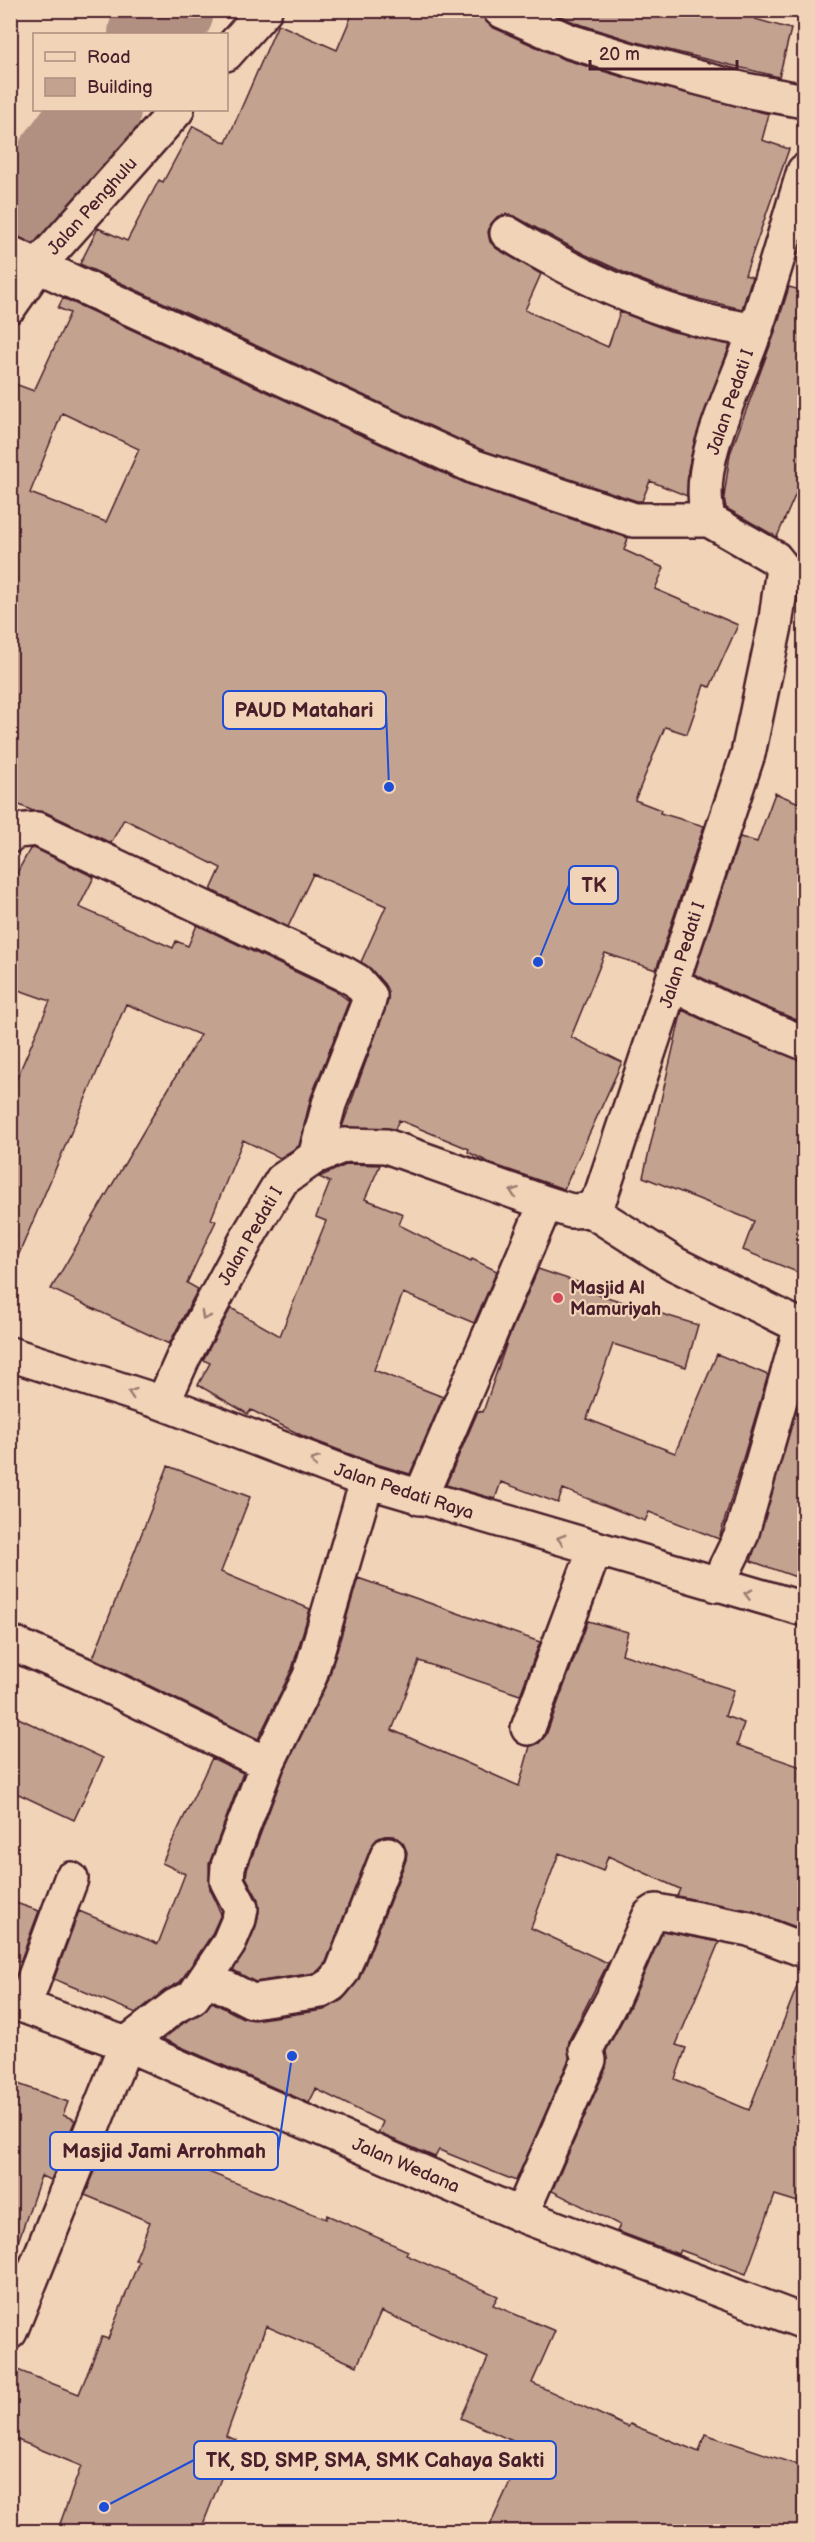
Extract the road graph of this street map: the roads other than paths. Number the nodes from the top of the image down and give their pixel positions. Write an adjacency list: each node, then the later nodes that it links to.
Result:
1 (266, 10): 3 (street)
2 (500, 10): 4 (street)
3 (228, 52)
4 (804, 101)
5 (176, 111): 8 (street, Jalan Penghulu)
6 (804, 171): 10 (street, Jalan Pedati I)
7 (507, 233): 10 (street)
8 (20, 258): 9 (street, Jalan Penghulu); 11 (street)
9 (10, 306)
10 (756, 331): 11 (street, Jalan Pedati I)
11 (709, 520): 12 (street, Jalan Pedati I)
12 (794, 569): 14 (street, Jalan Pedati I)
13 (10, 836): 16 (street)
14 (672, 984): 15 (street); 18 (street, Jalan Pedati I)
15 (804, 1043)
16 (315, 1157): 17 (street, Jalan Pedati I, one-way to 16); 21 (street, Jalan Pedati I, one-way to 21)
17 (546, 1203): 18 (street, Jalan Pedati I); 23 (street)
18 (590, 1210): 19 (street)
19 (803, 1327): 25 (street)
20 (10, 1354): 21 (street, Jalan Pedati Raya, one-way to 20)
21 (163, 1403): 22 (street, Jalan Pedati Raya, one-way to 21)
22 (367, 1481): 23 (street, Jalan Pedati Raya); 29 (street)
23 (420, 1498): 24 (street, Jalan Pedati Raya, one-way to 23)
24 (595, 1549): 25 (street, Jalan Pedati Raya); 28 (street)
25 (717, 1585): 26 (street, Jalan Pedati Raya, one-way to 25)
26 (804, 1609)
27 (10, 1642): 29 (street)
28 (528, 1728)
29 (267, 1764): 33 (street)
30 (388, 1854): 33 (street)
31 (71, 1879): 34 (street)
32 (804, 1950): 36 (street)
33 (207, 1978): 35 (street)
34 (17, 2003): 35 (street, Jalan Wedana)
35 (126, 2044): 36 (street, Jalan Wedana); 38 (street)
36 (521, 2215): 37 (street, Jalan Wedana)
37 (804, 2322)
38 (10, 2332)

